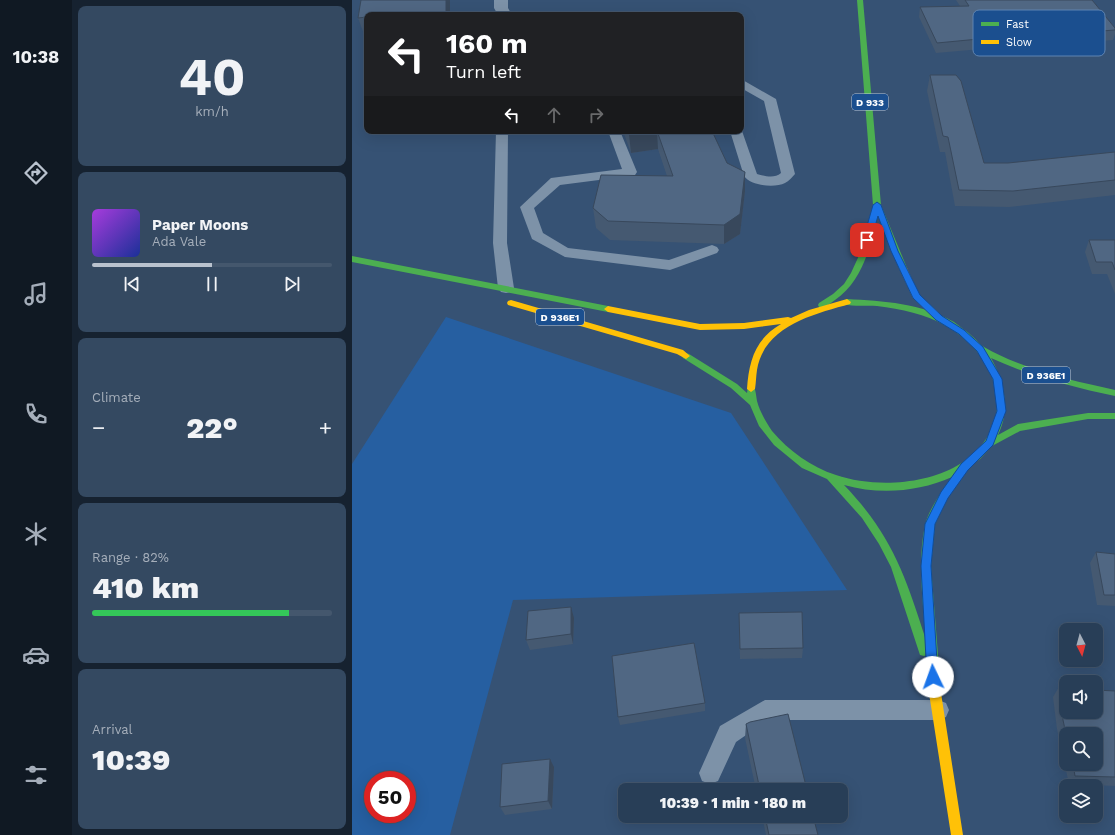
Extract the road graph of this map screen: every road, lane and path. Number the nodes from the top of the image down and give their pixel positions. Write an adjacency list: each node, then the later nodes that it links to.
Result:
1 (501, 0): 3 (street)
2 (860, 0): 8 (main road, D 933)
3 (503, 12)
4 (744, 85): 7 (lane)
5 (502, 134): 11 (lane)
6 (615, 134): 9 (lane)
7 (737, 134)
8 (877, 205): 13 (main road, D 933); 14 (main road, D 933)
9 (712, 250)
10 (352, 259): 11 (main road, D 936E1)
11 (506, 288): 15 (main road, D 936E1)
12 (499, 301): 18 (main road, D 936E1)
13 (817, 308): 14 (main road); 15 (main road)
14 (939, 318): 16 (main road)
15 (793, 319): 18 (main road)
16 (980, 349): 17 (main road, D 936E1); 20 (main road)
17 (1115, 393)
18 (752, 402): 22 (main road)
19 (1115, 416): 20 (main road)
20 (990, 443): 21 (main road)
21 (964, 467): 22 (main road); 23 (main road)
22 (830, 477): 23 (main road)
23 (933, 677): 24 (main road)
24 (938, 710): 25 (lane); 26 (main road)
25 (710, 773)
26 (957, 835)

